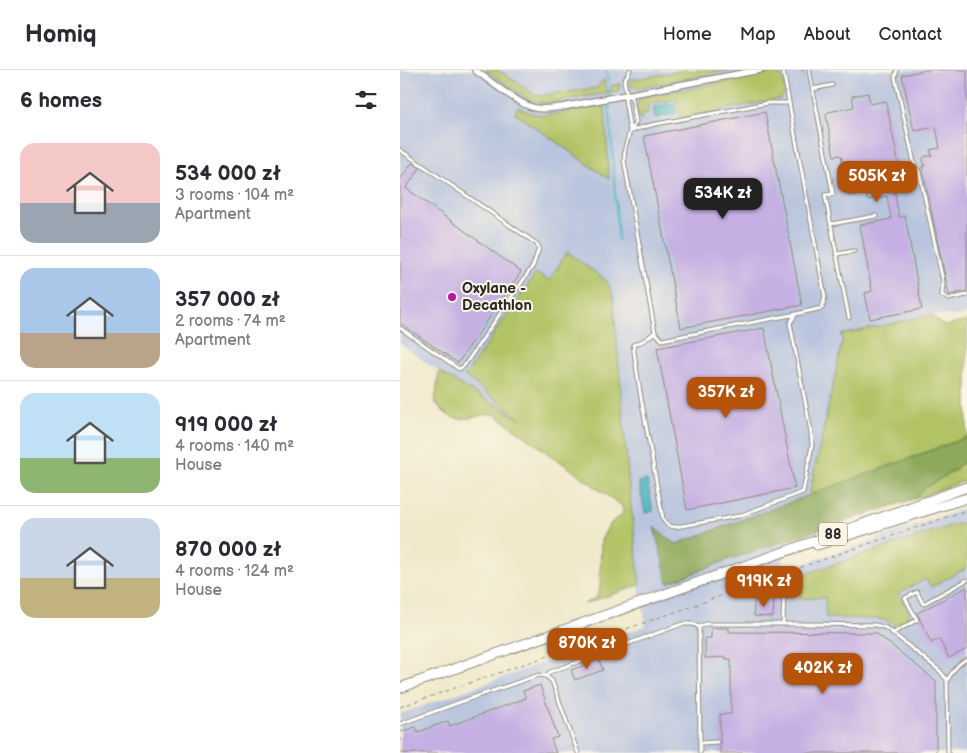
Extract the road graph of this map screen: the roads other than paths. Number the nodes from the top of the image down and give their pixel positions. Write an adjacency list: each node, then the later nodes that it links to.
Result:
1 (475, 70): 9 (street)
2 (630, 70): 9 (lane)
3 (760, 70): 9 (street)
4 (783, 70): 10 (lane)
5 (809, 70): 8 (lane)
6 (896, 70): 17 (lane)
7 (832, 85): 8 (lane)
8 (813, 89): 14 (lane)
9 (627, 95): 11 (lane); 11 (lane)
10 (789, 103): 11 (lane); 18 (lane)
11 (630, 132): 21 (lane)
12 (400, 150): 20 (lane)
13 (876, 216): 14 (lane)
14 (831, 224): 16 (lane)
15 (854, 251): 16 (lane)
16 (836, 254): 19 (lane)
17 (967, 295)
18 (796, 314): 21 (lane); 21 (lane)
19 (849, 318)
20 (400, 328)
21 (655, 332)
22 (967, 487): 24 (main road, 88)
23 (967, 498): 24 (main road)
24 (775, 555): 33 (main road, 88)
25 (967, 580): 29 (lane)
26 (784, 592): 27 (lane)
27 (783, 624): 28 (lane); 29 (lane)
28 (699, 627): 31 (lane); 36 (lane)
29 (893, 633): 32 (lane)
30 (967, 658): 32 (lane)
31 (546, 676): 34 (lane); 37 (lane)
32 (948, 680): 39 (lane)
33 (400, 688)
34 (400, 724)
35 (717, 742): 36 (lane)
36 (700, 743): 38 (lane)
37 (578, 753)
38 (700, 753)
39 (948, 753)

